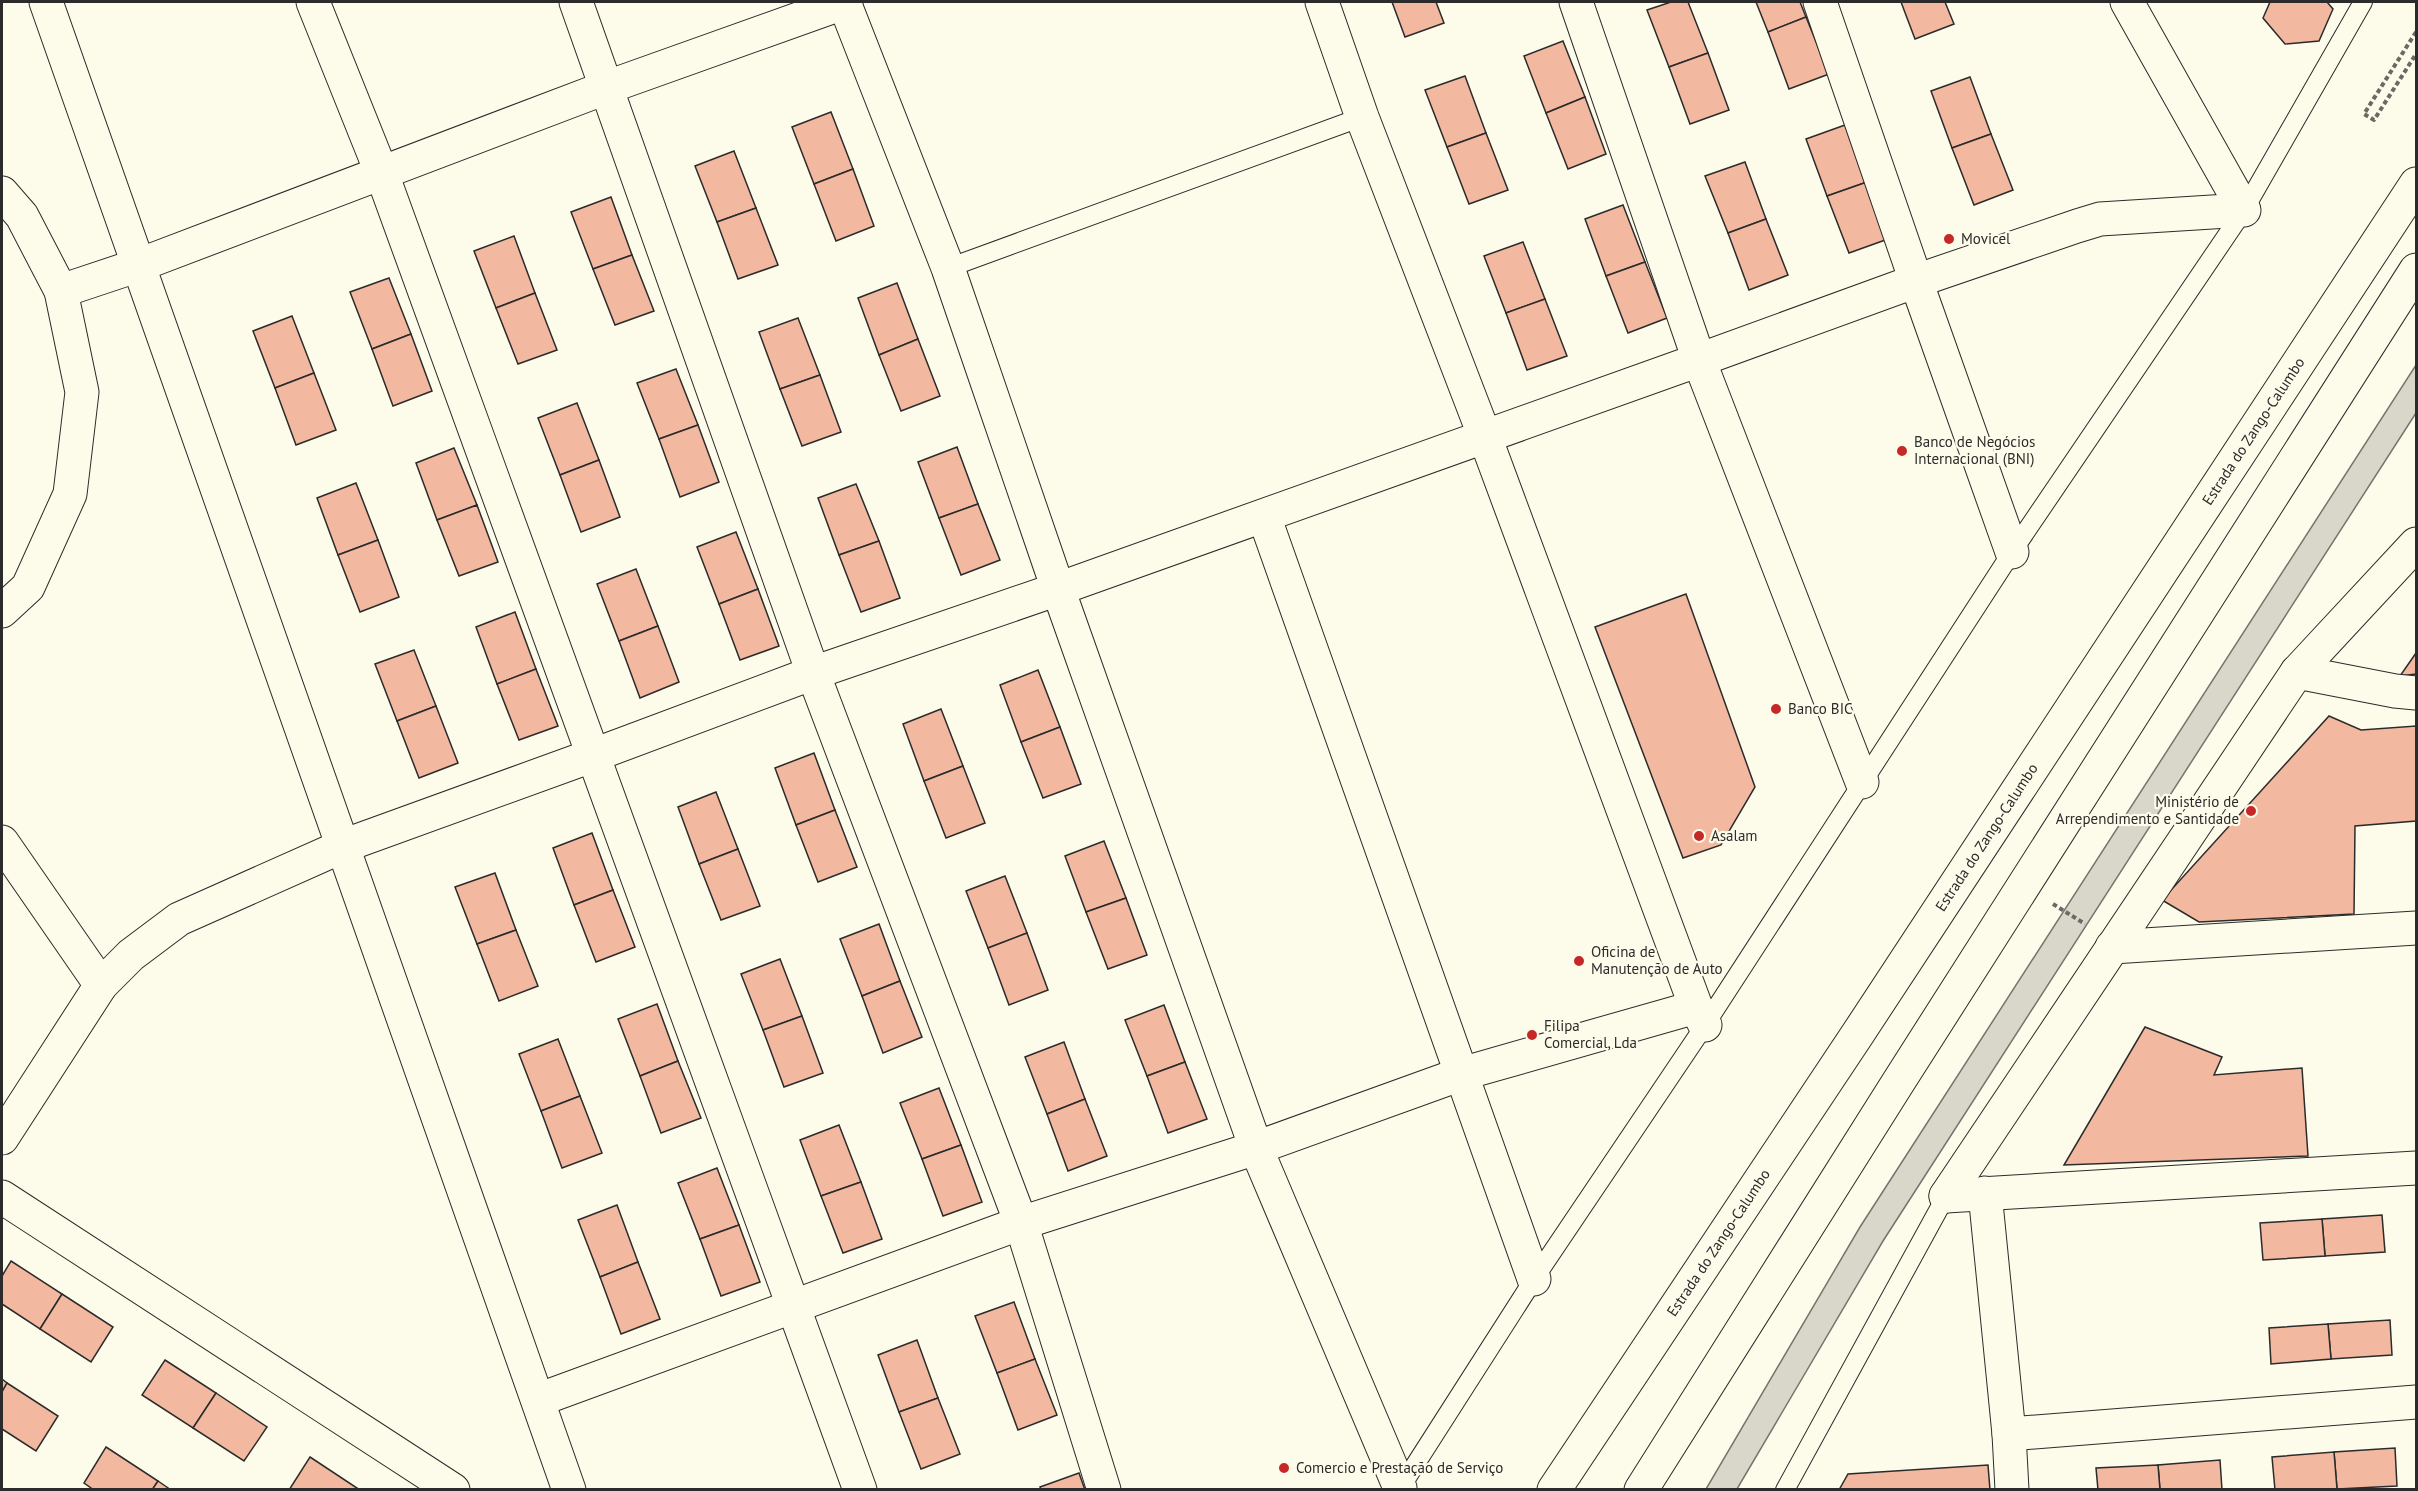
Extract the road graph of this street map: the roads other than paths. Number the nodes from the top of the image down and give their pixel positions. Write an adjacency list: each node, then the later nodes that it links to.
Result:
1 (46, 2): 16 (street)
2 (313, 2): 12 (street)
3 (576, 2): 10 (street)
4 (845, 2): 10 (street); 17 (street)
5 (1322, 2): 11 (street)
6 (1576, 2): 21 (street)
7 (1820, 2): 19 (street)
8 (2127, 2): 15 (street)
9 (2363, 2): 15 (lane)
10 (605, 88): 12 (street); 29 (street)
11 (1362, 117): 17 (lane); 22 (street)
12 (382, 174): 16 (street); 31 (street)
13 (2416, 184): 57 (street, Estrada do Zango-Calumbo)
14 (2, 193): 20 (street)
15 (2244, 210): 19 (street); 25 (lane)
16 (139, 265): 20 (street); 34 (street)
17 (948, 268): 26 (street)
18 (2416, 270): 58 (street)
19 (1916, 280): 21 (street); 25 (street)
20 (61, 291): 27 (street)
21 (1699, 360): 22 (street); 32 (street)
22 (1485, 437): 23 (street); 38 (street)
23 (1264, 516): 26 (street); 39 (street)
24 (2416, 544): 28 (street)
25 (2012, 552): 32 (lane)
26 (1058, 589): 29 (street); 41 (street)
27 (2, 611)
28 (2297, 672): 30 (street); 36 (street)
29 (813, 673): 31 (street); 46 (street)
30 (2416, 693)
31 (594, 755): 34 (street); 48 (street)
32 (1862, 782): 38 (lane)
33 (2, 842): 37 (street)
34 (343, 846): 37 (street); 49 (street)
35 (2416, 928): 36 (street)
36 (2103, 938): 44 (street)
37 (101, 985): 40 (street)
38 (1700, 1016): 39 (street); 47 (lane)
39 (1461, 1074): 41 (street); 47 (street)
40 (2, 1138)
41 (1256, 1148): 46 (street); 52 (street)
42 (2416, 1168): 43 (street)
43 (1985, 1194): 44 (street); 51 (street)
44 (1946, 1196): 59 (lane)
45 (2, 1197): 53 (street)
46 (1021, 1223): 48 (street); 56 (street)
47 (1534, 1279): 52 (lane)
48 (793, 1306): 49 (street); 55 (street)
49 (538, 1400): 54 (street)
50 (2416, 1402): 51 (street)
51 (2009, 1434): 60 (street)
52 (1399, 1489)
53 (453, 1490)
54 (569, 1490)
55 (860, 1490)
56 (1104, 1490)
57 (1554, 1490)
58 (1641, 1490)
59 (1785, 1490)
60 (2012, 1490)

